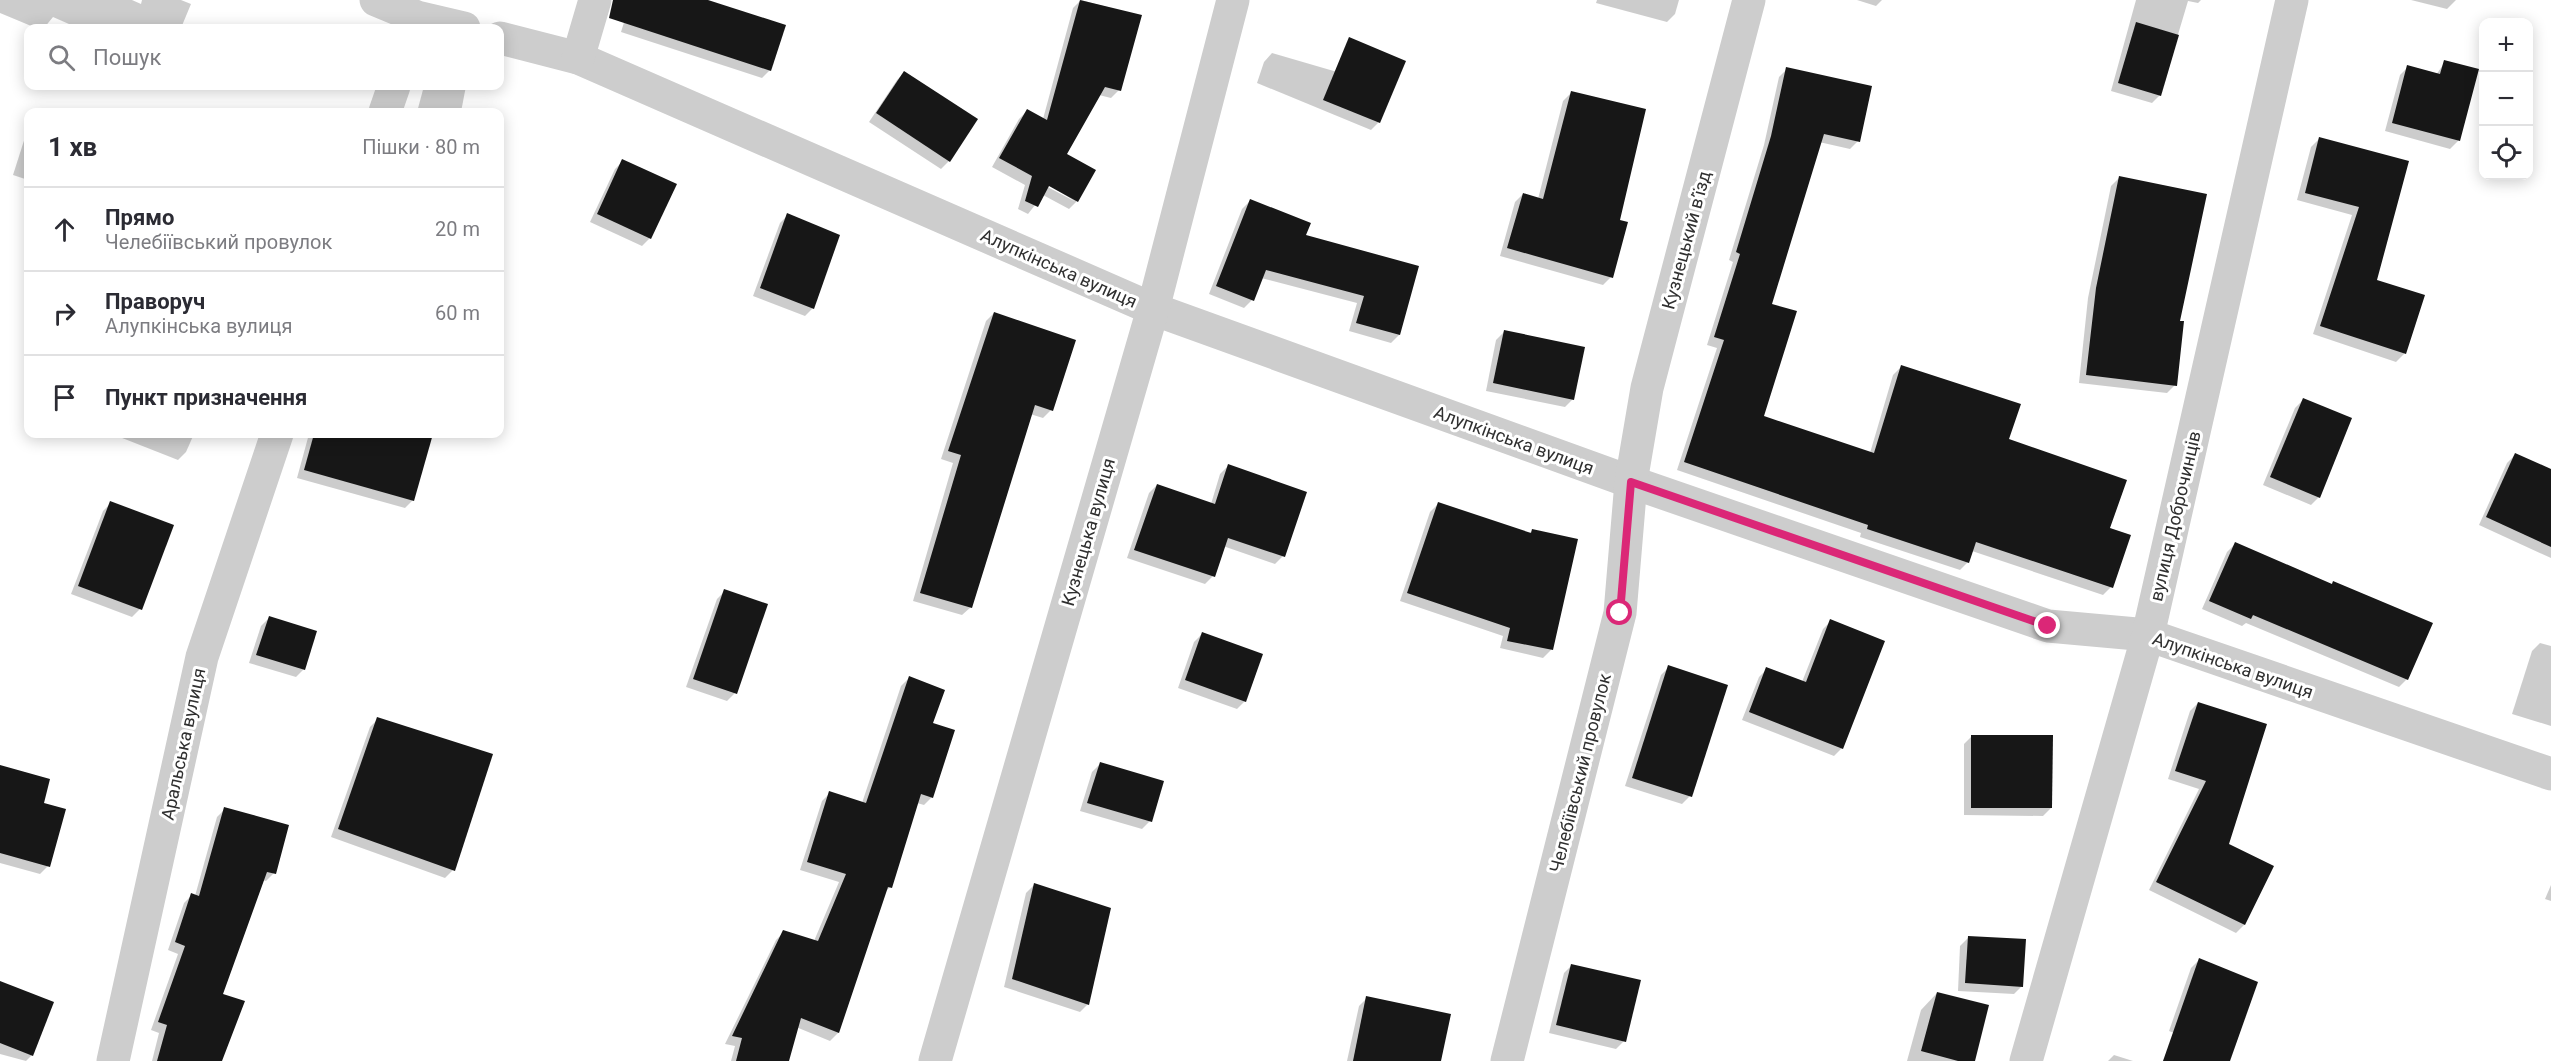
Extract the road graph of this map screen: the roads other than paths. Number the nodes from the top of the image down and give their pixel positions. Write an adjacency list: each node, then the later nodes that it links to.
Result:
1 (376, 0): 6 (street)
2 (595, 0): 9 (street)
3 (1233, 0): 12 (street, Кузнецька вулиця)
4 (1749, 0): 14 (street, Кузнецький в’їзд)
5 (2292, 0): 15 (street, вулиця Доброчинців)
6 (415, 22): 7 (street)
7 (431, 24)
8 (504, 39): 9 (street, Алупкінська вулиця)
9 (578, 57): 12 (street, Алупкінська вулиця)
10 (393, 90): 11 (street)
11 (386, 108)
12 (1153, 309): 14 (street, Алупкінська вулиця); 18 (street, Кузнецька вулиця)
13 (276, 438): 17 (street, Аральська вулиця)
14 (1631, 482): 15 (street, Алупкінська вулиця); 19 (street, Челебіївський провулок)
15 (2148, 635): 16 (street, Алупкінська вулиця); 20 (street, вулиця Доброчинців)
16 (2551, 774)
17 (113, 1061)
18 (935, 1061)
19 (1507, 1061)
20 (2026, 1061)

